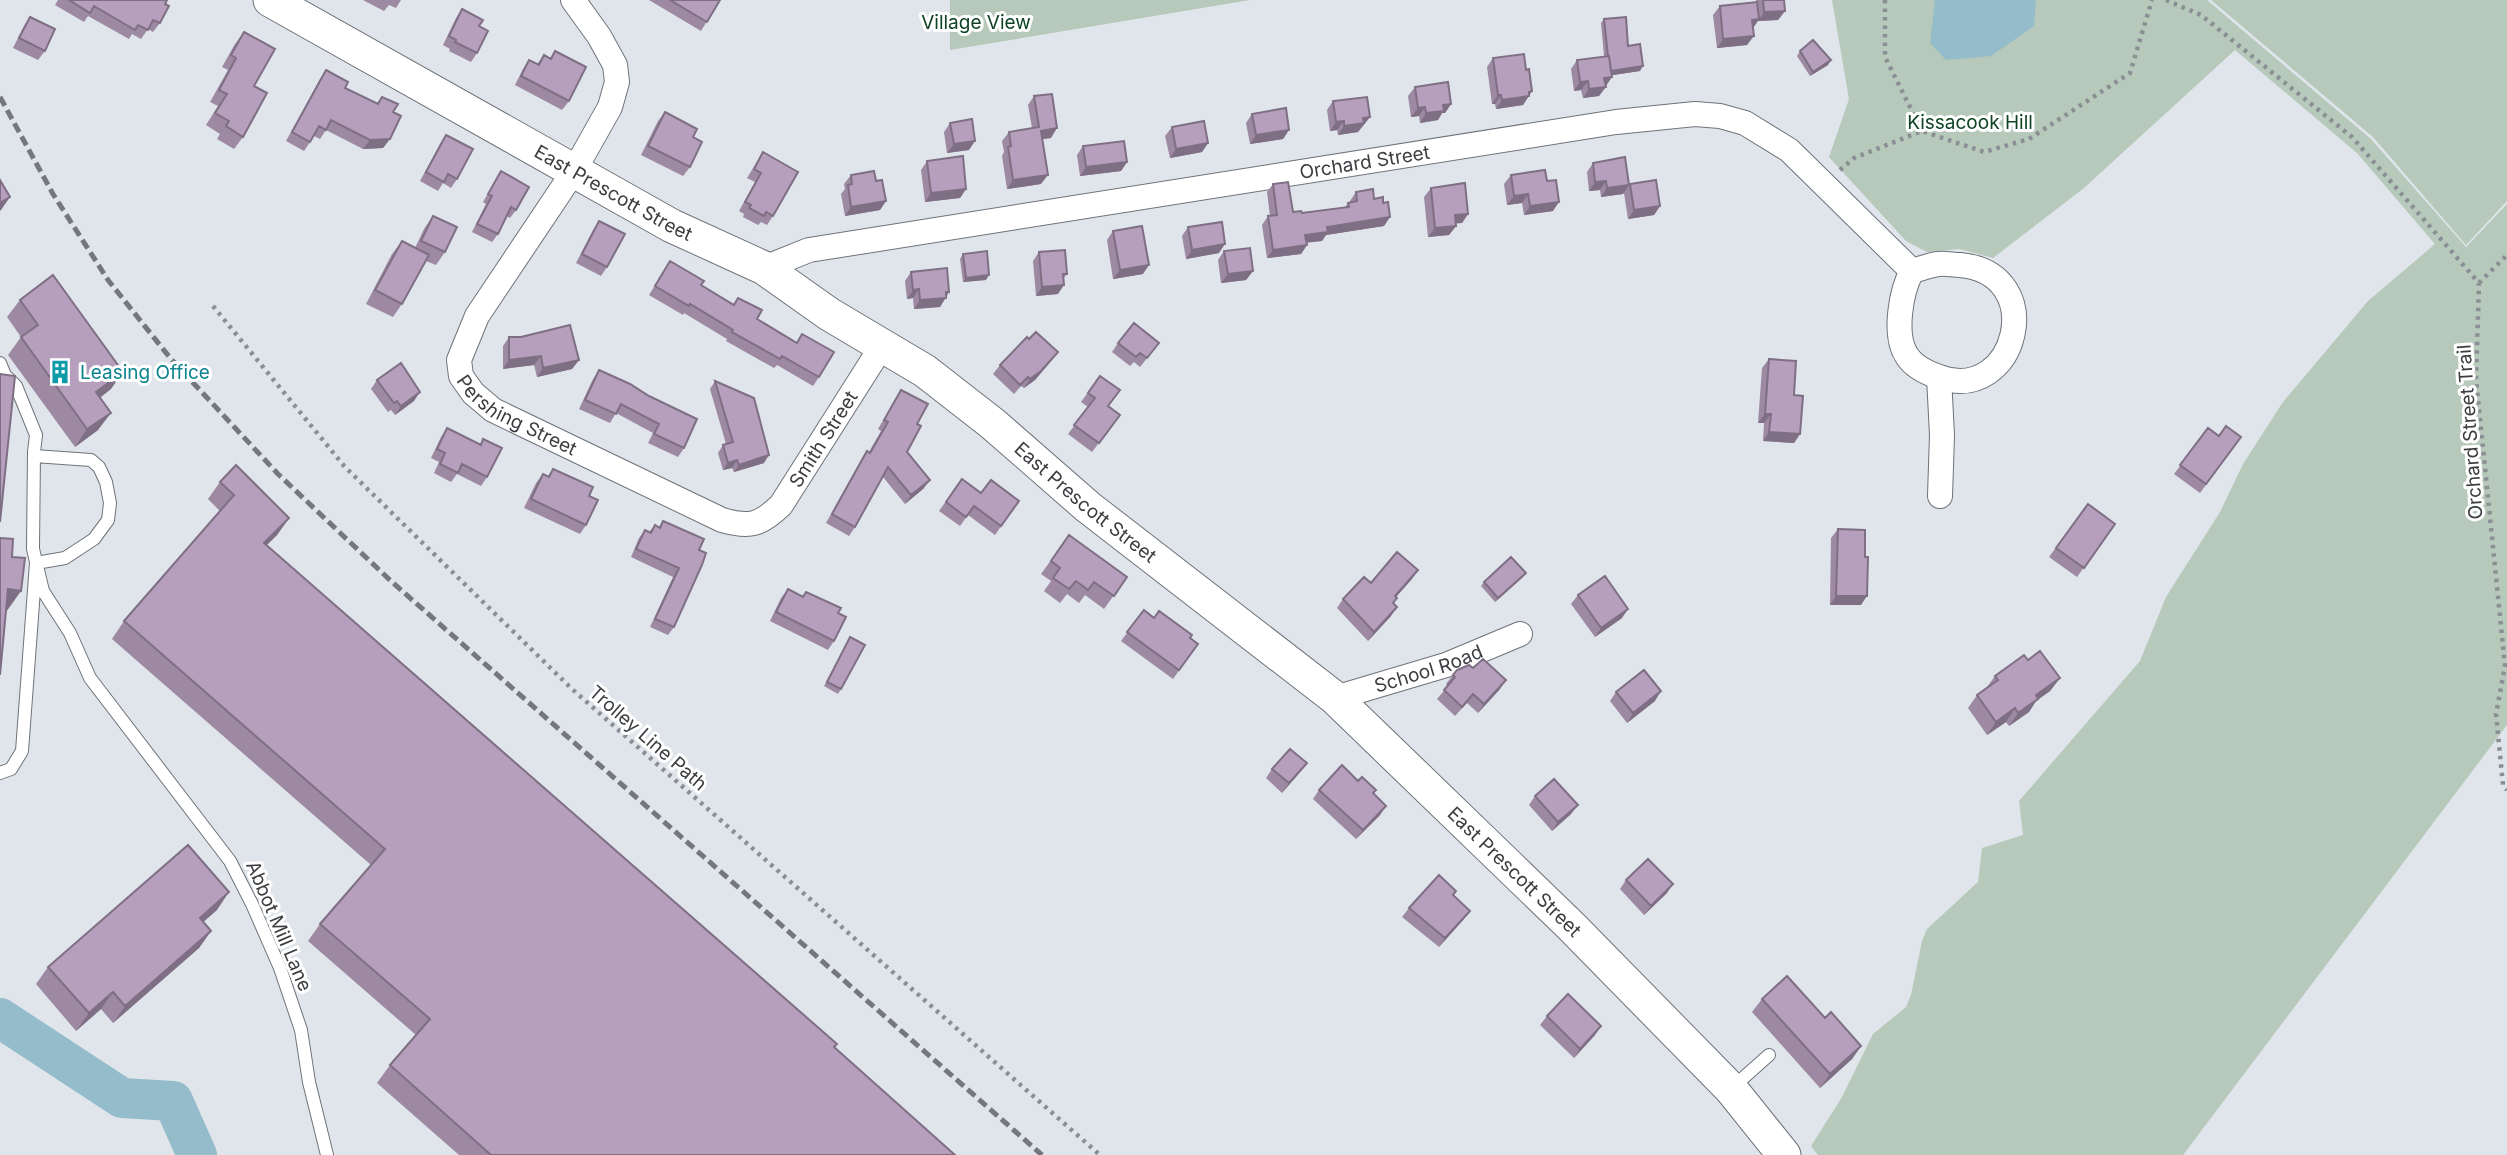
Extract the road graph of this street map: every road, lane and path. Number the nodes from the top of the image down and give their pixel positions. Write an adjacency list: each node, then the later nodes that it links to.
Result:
1 (270, 0): 7 (main road, East Prescott Street)
2 (573, 0): 7 (street, Pershing Street)
3 (1885, 0): 6 (path)
4 (2152, 0): 6 (path)
5 (2166, 0): 12 (path)
6 (1922, 131): 8 (path)
7 (574, 172): 10 (main road, East Prescott Street); 19 (street, Pershing Street)
8 (1824, 184): 10 (street, Orchard Street); 11 (street, Orchard Street)
9 (2507, 255): 12 (path)
10 (764, 268): 14 (main road, East Prescott Street)
11 (1912, 271): 16 (street); 16 (street)
12 (2479, 283): 24 (path, Orchard Street Trail)
13 (213, 306): 28 (path, Trolley Line Path)
14 (883, 346): 19 (street, Smith Street); 22 (main road, East Prescott Street)
15 (0, 363): 17 (lane)
16 (1939, 377): 18 (street)
17 (34, 456): 20 (lane); 20 (lane)
18 (1940, 496)
19 (756, 522)
20 (36, 563): 23 (lane); 27 (lane, Abbot Mill Lane)
21 (1520, 634): 22 (street, School Road)
22 (1335, 698): 26 (main road, East Prescott Street)
23 (0, 773)
24 (2507, 790)
25 (1769, 1055): 26 (lane)
26 (1731, 1089): 29 (main road, East Prescott Street)
27 (327, 1155)
28 (1100, 1155)
29 (1784, 1155)

